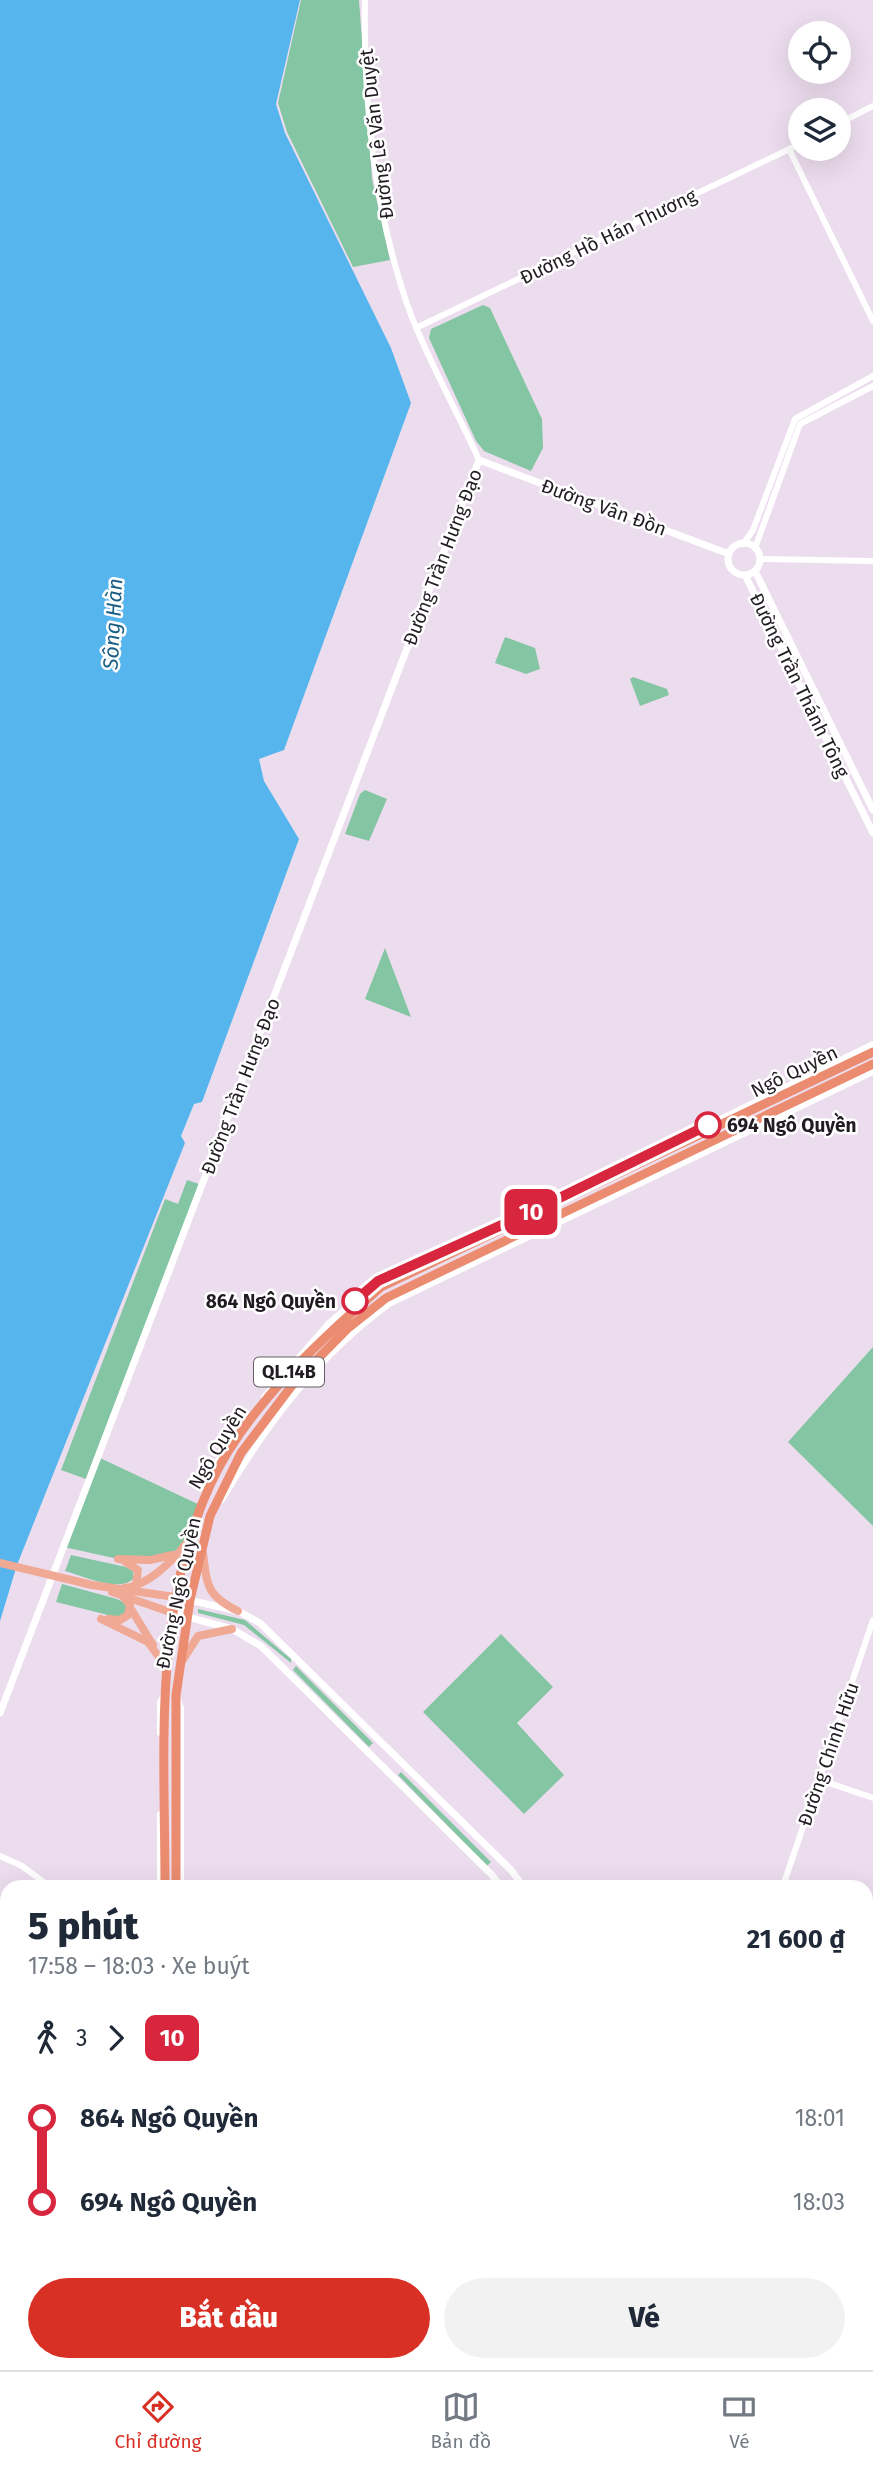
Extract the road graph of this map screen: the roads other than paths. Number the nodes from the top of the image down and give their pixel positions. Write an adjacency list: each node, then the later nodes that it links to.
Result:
1 (365, 0): 7 (street, Đường Lê Văn Duyệt)
2 (873, 106): 3 (street)
3 (851, 117)
4 (788, 149): 7 (street, Đường Hồ Hán Thương)
5 (795, 161): 6 (street)
6 (873, 321)
7 (416, 328): 10 (street, Đường Lê Văn Duyệt)
8 (873, 376): 11 (street)
9 (873, 386): 12 (street)
10 (479, 460): 13 (main road, Đường Vân Đồn); 43 (main road, Đường Trần Hưng Đạo)
11 (743, 544): 12 (main road); 13 (main road)
12 (755, 548): 14 (main road)
13 (729, 554): 17 (main road)
14 (760, 559): 15 (street); 16 (main road)
15 (873, 561)
16 (755, 570): 17 (main road); 18 (main road, Đường Trần Thánh Tông)
17 (745, 575): 19 (main road, Đường Trần Thánh Tông)
18 (873, 810)
19 (873, 833)
20 (873, 1044): 24 (street, Đường Ngô Quyền)
21 (873, 1052): 24 (highway, Ngô Quyền / QL.14B)
22 (873, 1064): 25 (highway, Ngô Quyền / QL.14B)
23 (873, 1072): 25 (street, Đường Ngô Quyền)
24 (202, 1506): 26 (highway, Đường Ngô Quyền / QL.14B)
25 (210, 1516): 27 (highway, Đường Ngô Quyền / QL.14B)
26 (188, 1541): 28 (main road); 32 (highway, Đường Ngô Quyền / QL.14B)
27 (202, 1548): 33 (highway, Đường Ngô Quyền / QL.14B); 35 (main road)
28 (176, 1555): 30 (main road); 30 (main road)
29 (0, 1563): 31 (main road)
30 (135, 1585): 31 (main road)
31 (115, 1591): 32 (main road); 34 (main road); 36 (main road)
32 (176, 1597): 33 (main road); 36 (highway, Đường Ngô Quyền / QL.14B)
33 (190, 1600): 35 (main road); 37 (highway, Đường Ngô Quyền / QL.14B)
34 (131, 1609): 40 (main road); 40 (main road)
35 (238, 1612): 44 (main road)
36 (173, 1613): 37 (main road); 42 (highway, Đường Ngô Quyền / QL.14B)
37 (188, 1616): 39 (main road); 41 (highway, Đường Ngô Quyền / QL.14B)
38 (873, 1620): 48 (street, Đường Chính Hữu)
39 (232, 1629): 41 (main road); 45 (main road)
40 (156, 1650): 42 (main road)
41 (178, 1666): 56 (highway, Đường Ngô Quyền / QL.14B)
42 (166, 1667): 55 (highway, Đường Ngô Quyền / QL.14B)
43 (0, 1713)
44 (388, 1749): 45 (main road); 46 (main road)
45 (377, 1759): 47 (main road)
46 (398, 1761): 47 (main road); 51 (main road)
47 (389, 1771): 52 (main road)
48 (820, 1780): 49 (street); 60 (street, Đường Chính Hữu)
49 (873, 1798)
50 (0, 1856): 54 (street)
51 (505, 1866): 52 (main road); 53 (main road)
52 (492, 1875): 57 (main road)
53 (515, 1876): 58 (main road); 59 (main road)
54 (42, 1880)
55 (163, 1880)
56 (179, 1880)
57 (496, 1880)
58 (514, 1880)
59 (518, 1880)
60 (785, 1880)

